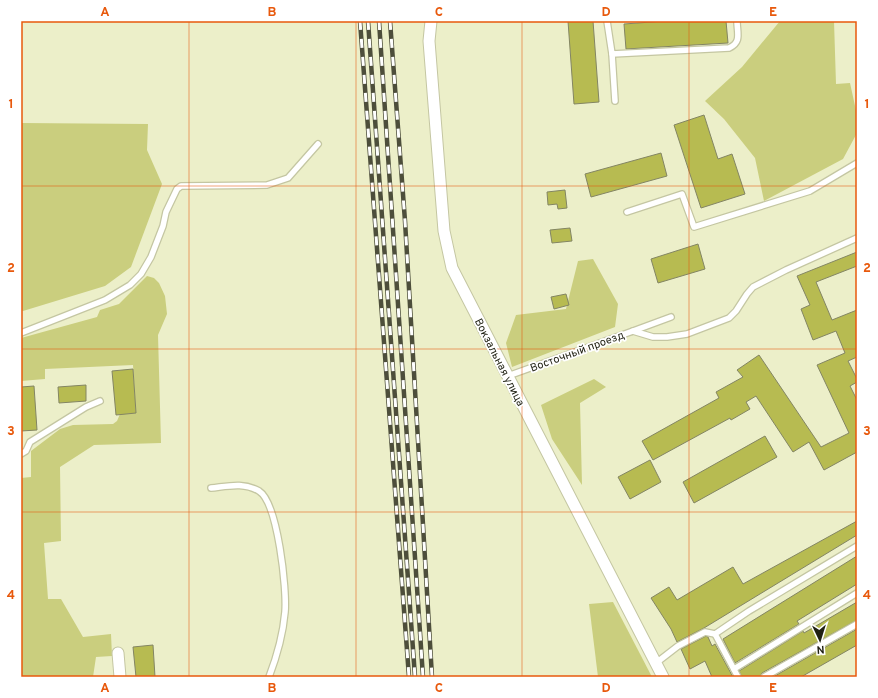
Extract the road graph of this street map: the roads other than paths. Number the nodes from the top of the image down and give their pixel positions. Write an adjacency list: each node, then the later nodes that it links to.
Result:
1 (431, 21): 13 (street, Вокзальная улица)
2 (607, 21): 4 (lane)
3 (737, 21): 4 (lane)
4 (612, 54): 5 (lane)
5 (615, 101)
6 (318, 144): 12 (lane)
7 (857, 163): 8 (lane)
8 (627, 212)
9 (857, 238): 11 (lane, Восточный проезд)
10 (671, 317): 11 (lane)
11 (633, 331): 13 (lane, Восточный проезд)
12 (21, 333)
13 (508, 376): 22 (street, Вокзальная улица)
14 (100, 401): 15 (lane)
15 (21, 454)
16 (212, 488): 25 (lane)
17 (857, 546): 20 (lane)
18 (857, 593): 23 (lane)
19 (857, 624): 28 (lane)
20 (715, 634): 22 (lane); 23 (lane)
21 (118, 653): 24 (street)
22 (656, 663): 26 (street, Вокзальная улица)
23 (734, 669): 27 (lane)
24 (120, 677)
25 (269, 677)
26 (663, 677)
27 (738, 677)
28 (764, 677)

